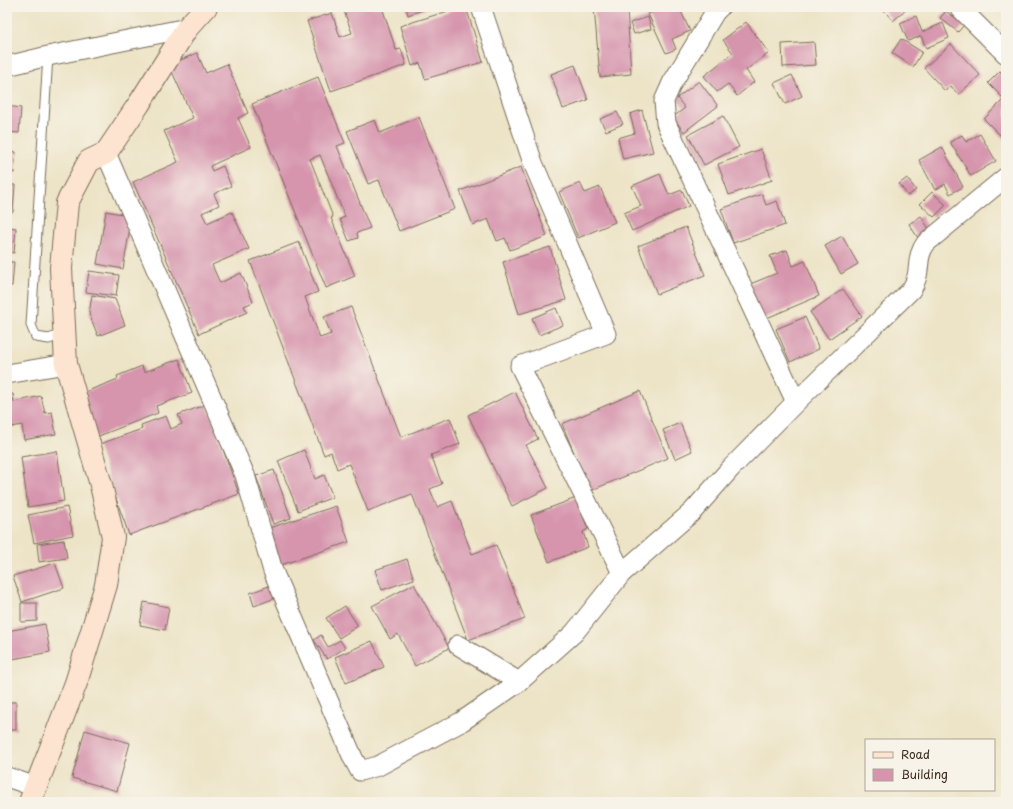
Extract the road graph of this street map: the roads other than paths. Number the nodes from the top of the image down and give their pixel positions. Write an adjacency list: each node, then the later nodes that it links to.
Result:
1 (206, 7): 5 (main road)
2 (481, 7): 15 (street)
3 (720, 7): 14 (street)
4 (959, 7): 6 (street)
5 (187, 28): 7 (street); 9 (main road)
6 (1006, 54)
7 (48, 56): 8 (street); 11 (lane)
8 (7, 66)
9 (106, 152): 11 (main road); 17 (street)
10 (1006, 177): 14 (street)
11 (64, 333): 12 (main road)
12 (66, 364): 13 (street); 19 (main road)
13 (7, 374)
14 (796, 402): 15 (street)
15 (622, 573): 17 (street)
16 (458, 645): 17 (street)
17 (519, 682)
18 (7, 777): 19 (street)
19 (33, 795)

